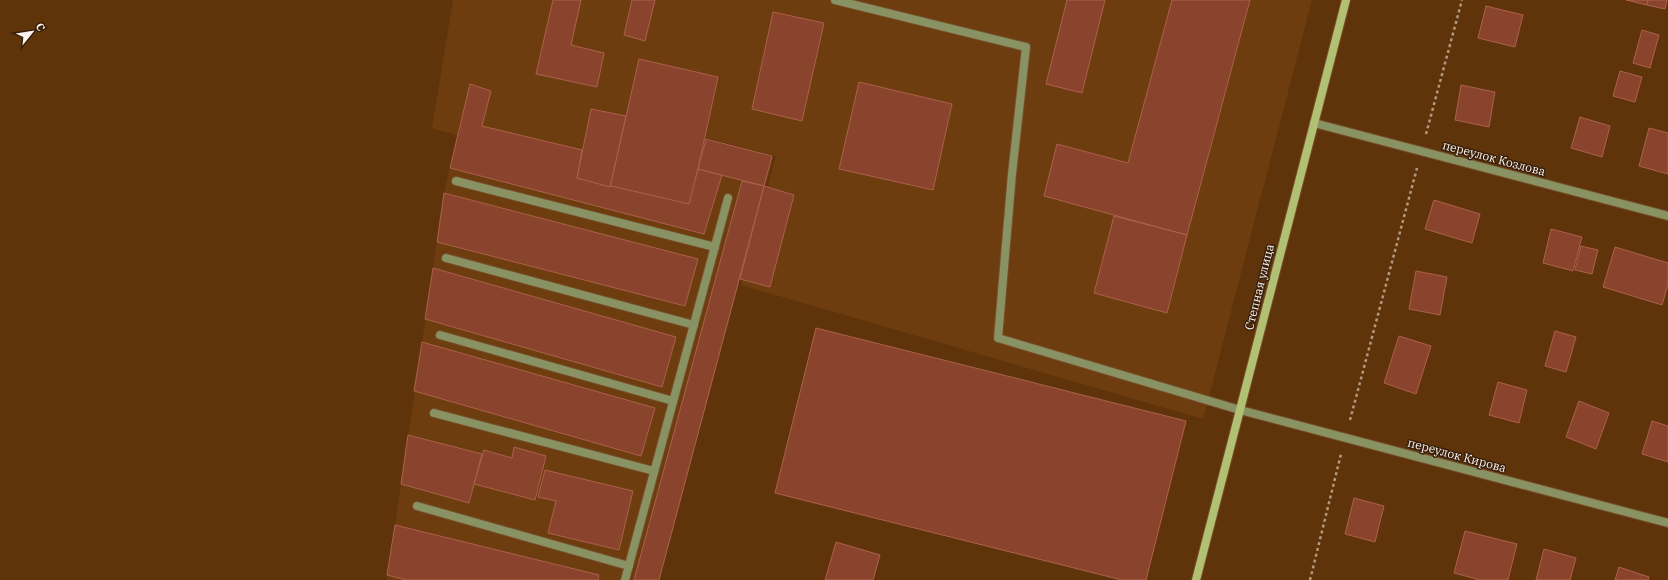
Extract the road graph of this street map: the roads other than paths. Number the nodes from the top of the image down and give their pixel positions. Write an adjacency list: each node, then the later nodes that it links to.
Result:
1 (835, 0): 12 (street, переулок Кирова)
2 (1346, 0): 3 (main road, Степная улица)
3 (1314, 123): 6 (street, переулок Козлова); 12 (main road, Степная улица)
4 (456, 181): 7 (street)
5 (728, 198): 7 (street)
6 (1668, 216)
7 (715, 247): 9 (street)
8 (446, 258): 9 (street)
9 (694, 325): 11 (street)
10 (440, 335): 11 (street)
11 (673, 401): 14 (street)
12 (1240, 410): 16 (street, переулок Кирова); 19 (main road, Степная улица)
13 (434, 414): 14 (street)
14 (654, 471): 17 (street)
15 (417, 506): 17 (street)
16 (1668, 523)
17 (629, 566): 18 (street)
18 (625, 580)
19 (1196, 580)

